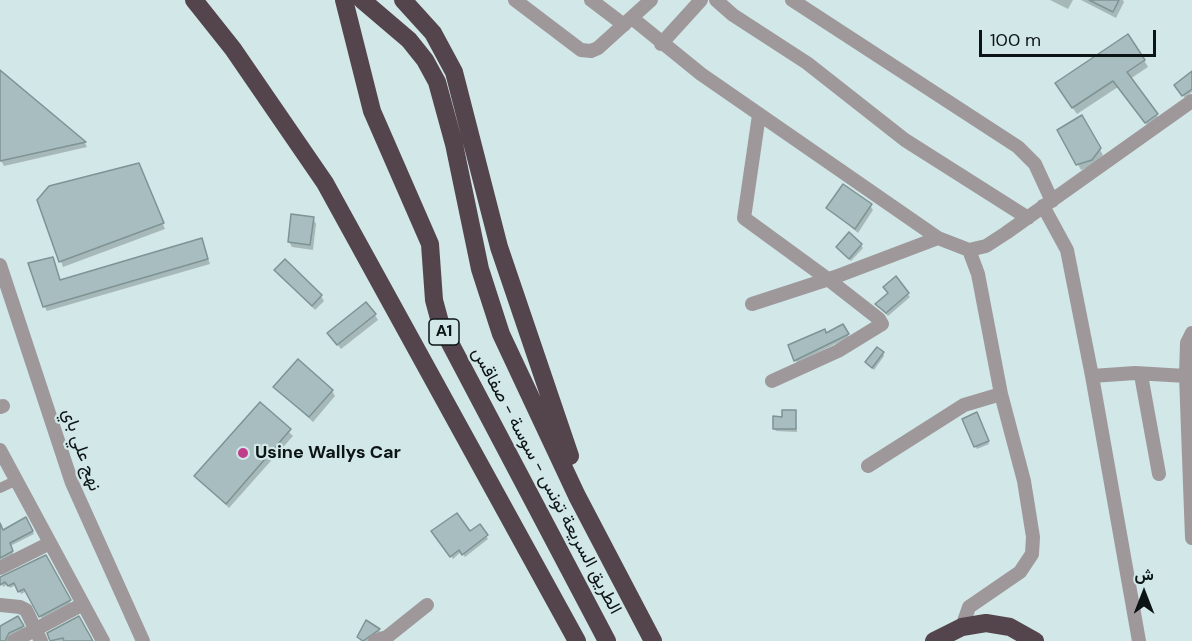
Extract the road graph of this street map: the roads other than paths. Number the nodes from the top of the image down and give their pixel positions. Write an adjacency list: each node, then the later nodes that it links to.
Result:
1 (194, 0): 42 (highway)
2 (344, 0): 49 (highway, الطريق السريعة تونس - سوسة - صفاقس / A1)
3 (362, 0): 34 (highway)
4 (403, 0): 34 (highway, الطريق السريعة تونس - سوسة - صفاقس)
5 (515, 0): 11 (street)
6 (591, 0): 11 (street)
7 (651, 0): 11 (street)
8 (701, 0): 12 (street)
9 (716, 0): 16 (street)
10 (792, 0): 15 (street)
11 (628, 22): 12 (street)
12 (661, 44): 14 (street)
13 (1192, 101): 15 (street)
14 (759, 115): 17 (street); 20 (street)
15 (1047, 204): 16 (street); 24 (street)
16 (1028, 218): 18 (street)
17 (938, 238): 18 (street); 20 (street)
18 (969, 250): 27 (street)
19 (0, 265): 46 (street, نهج علي باي)
20 (829, 280): 21 (street); 26 (street)
21 (752, 304)
22 (1192, 333): 25 (street)
23 (1141, 375): 24 (street); 25 (street); 31 (street)
24 (1092, 376): 53 (street)
25 (1186, 376): 28 (street)
26 (772, 381)
27 (1001, 394): 30 (street); 41 (street)
28 (1189, 399): 35 (street)
29 (0, 450): 32 (street)
30 (868, 466)
31 (1159, 474)
32 (17, 480): 33 (street); 36 (street)
33 (0, 488)
34 (577, 496): 50 (highway, الطريق السريعة تونس - سوسة - صفاقس)
35 (1192, 538)
36 (50, 543): 37 (street); 39 (street)
37 (0, 568)
38 (0, 604): 43 (street)
39 (83, 604): 43 (street); 45 (street)
40 (427, 605): 47 (street)
41 (962, 627): 51 (highway); 52 (highway)
42 (567, 632): 48 (highway)
43 (39, 635): 44 (street)
44 (14, 641)
45 (103, 641)
46 (143, 641)
47 (375, 641)
48 (577, 641)
49 (608, 641)
50 (653, 641)
51 (934, 641)
52 (1035, 641)
53 (1139, 641)

